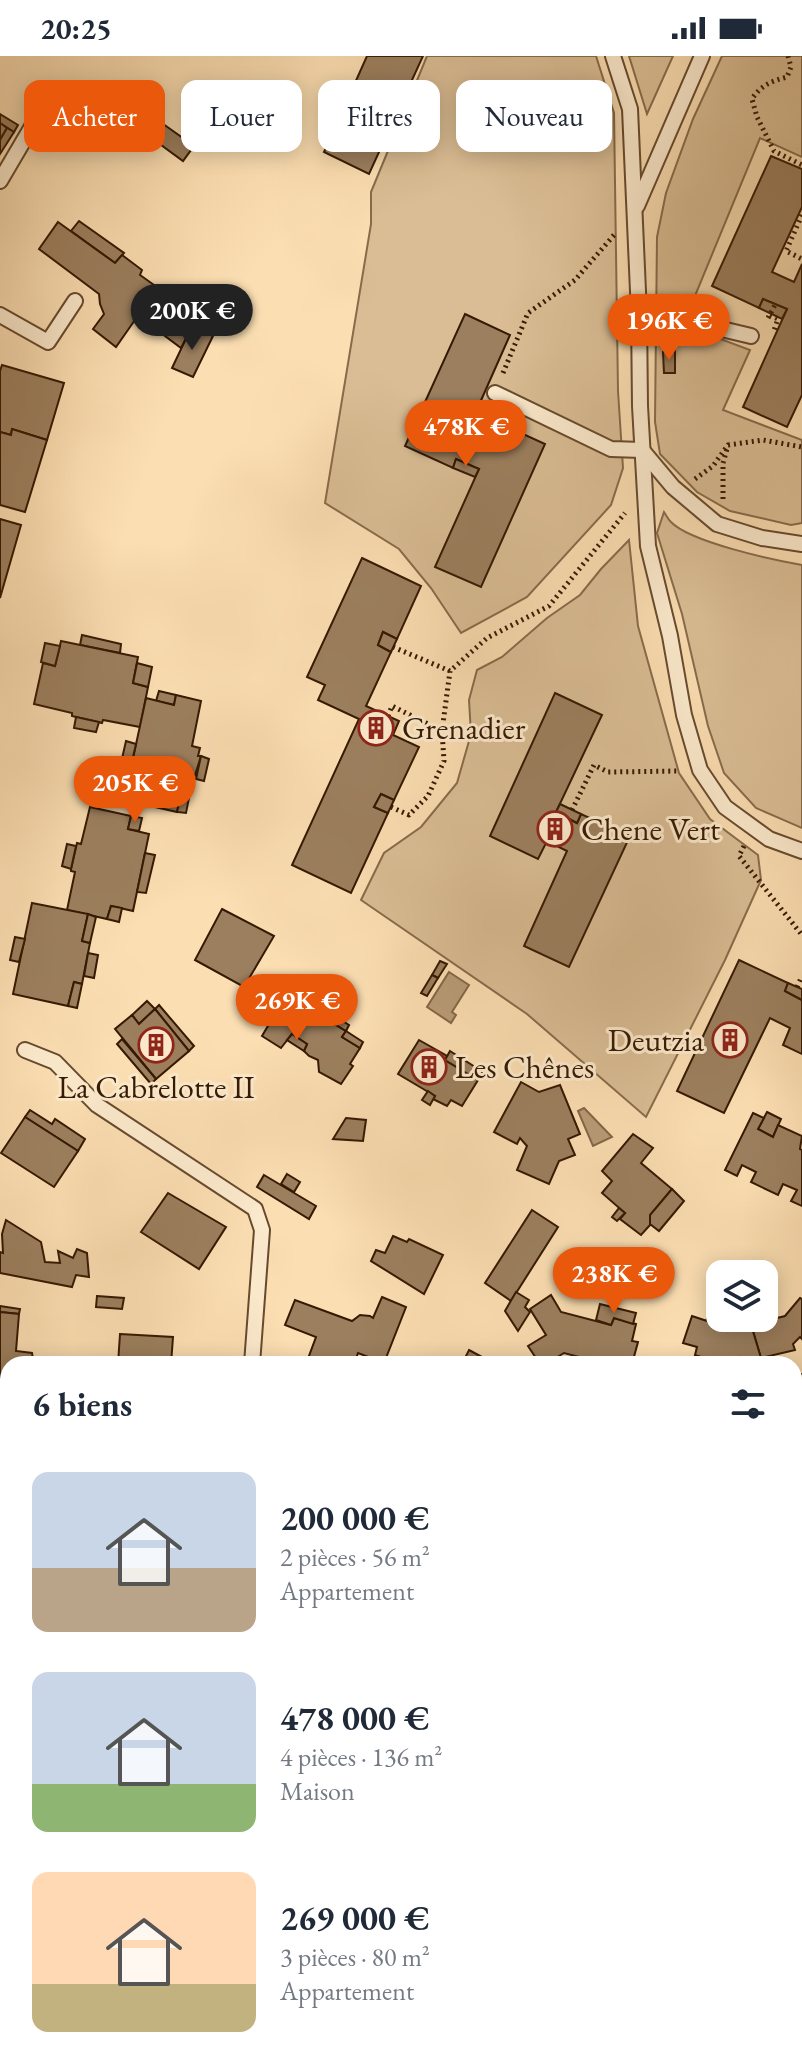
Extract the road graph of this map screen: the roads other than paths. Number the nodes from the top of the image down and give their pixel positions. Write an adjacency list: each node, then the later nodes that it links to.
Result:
1 (613, 56): 5 (lane)
2 (702, 56): 5 (lane)
3 (24, 140): 4 (lane)
4 (0, 181)
5 (636, 210): 7 (lane)
6 (75, 301): 8 (lane)
7 (639, 314): 9 (lane); 11 (lane)
8 (0, 315)
9 (751, 336)
10 (495, 393): 11 (lane)
11 (642, 450): 12 (lane); 13 (lane)
12 (802, 544)
13 (802, 851)
14 (25, 1050): 15 (lane)
15 (253, 1356)

